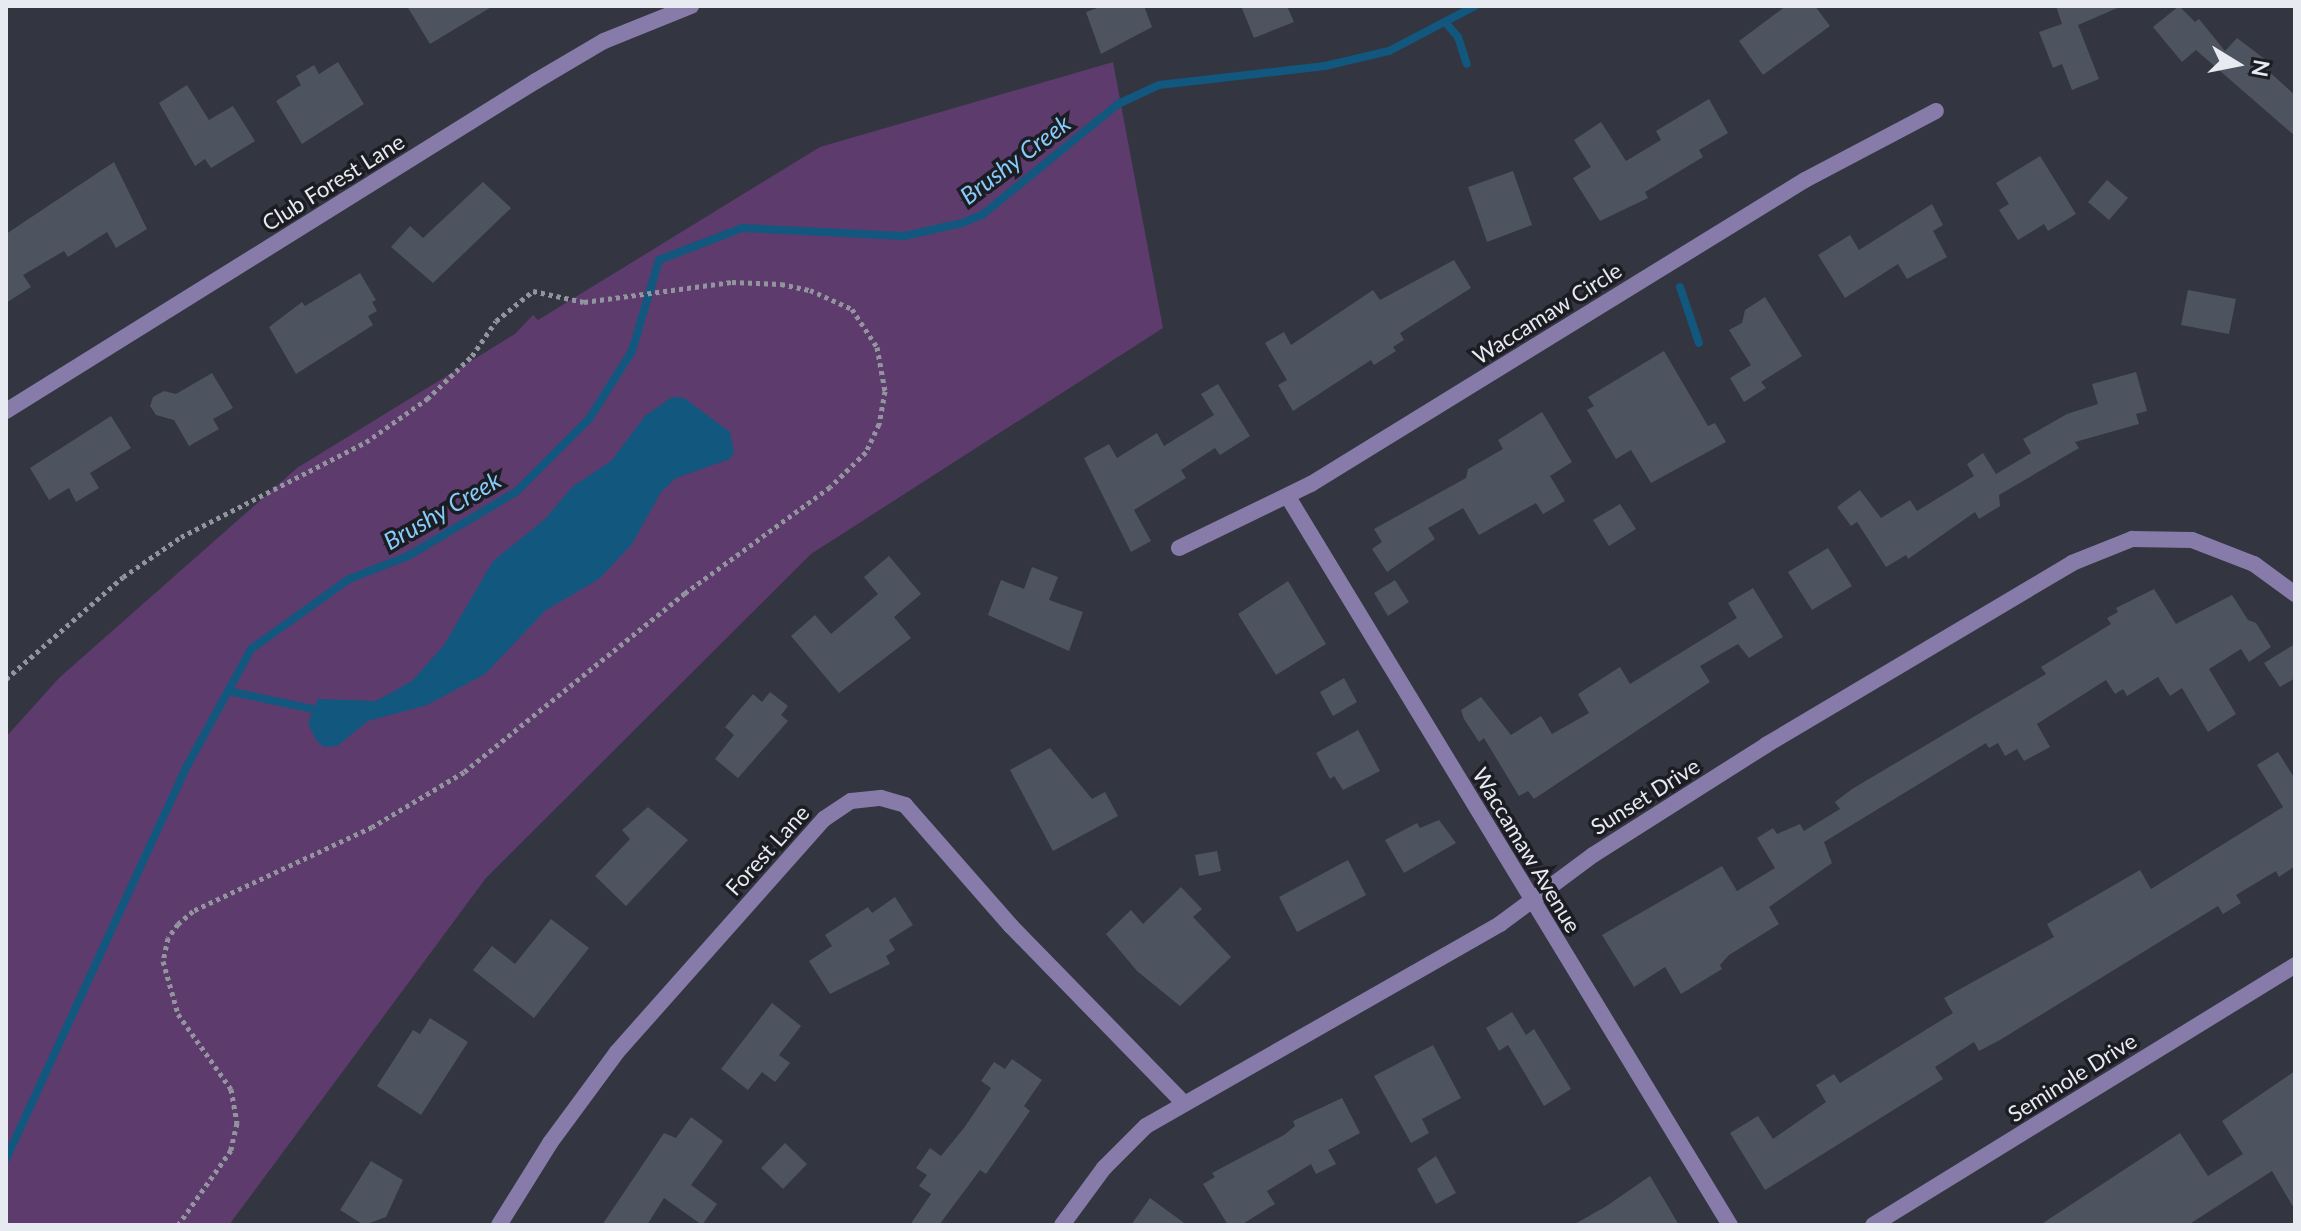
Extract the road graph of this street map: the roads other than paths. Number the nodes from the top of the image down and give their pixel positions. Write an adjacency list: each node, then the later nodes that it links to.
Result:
1 (691, 6): 3 (street, Club Forest Lane)
2 (1936, 111): 4 (street, Waccamaw Circle)
3 (6, 411)
4 (1288, 497): 5 (street, Waccamaw Circle); 7 (street, Waccamaw Avenue)
5 (1179, 548)
6 (2295, 594): 7 (street, Sunset Drive)
7 (1531, 898): 9 (street, Sunset Drive); 12 (street, Waccamaw Avenue)
8 (2295, 965): 13 (street, Seminole Drive)
9 (1183, 1102): 10 (street, Forest Lane); 11 (street, Sunset Drive)
10 (499, 1225)
11 (1062, 1225)
12 (1730, 1225)
13 (1873, 1225)

